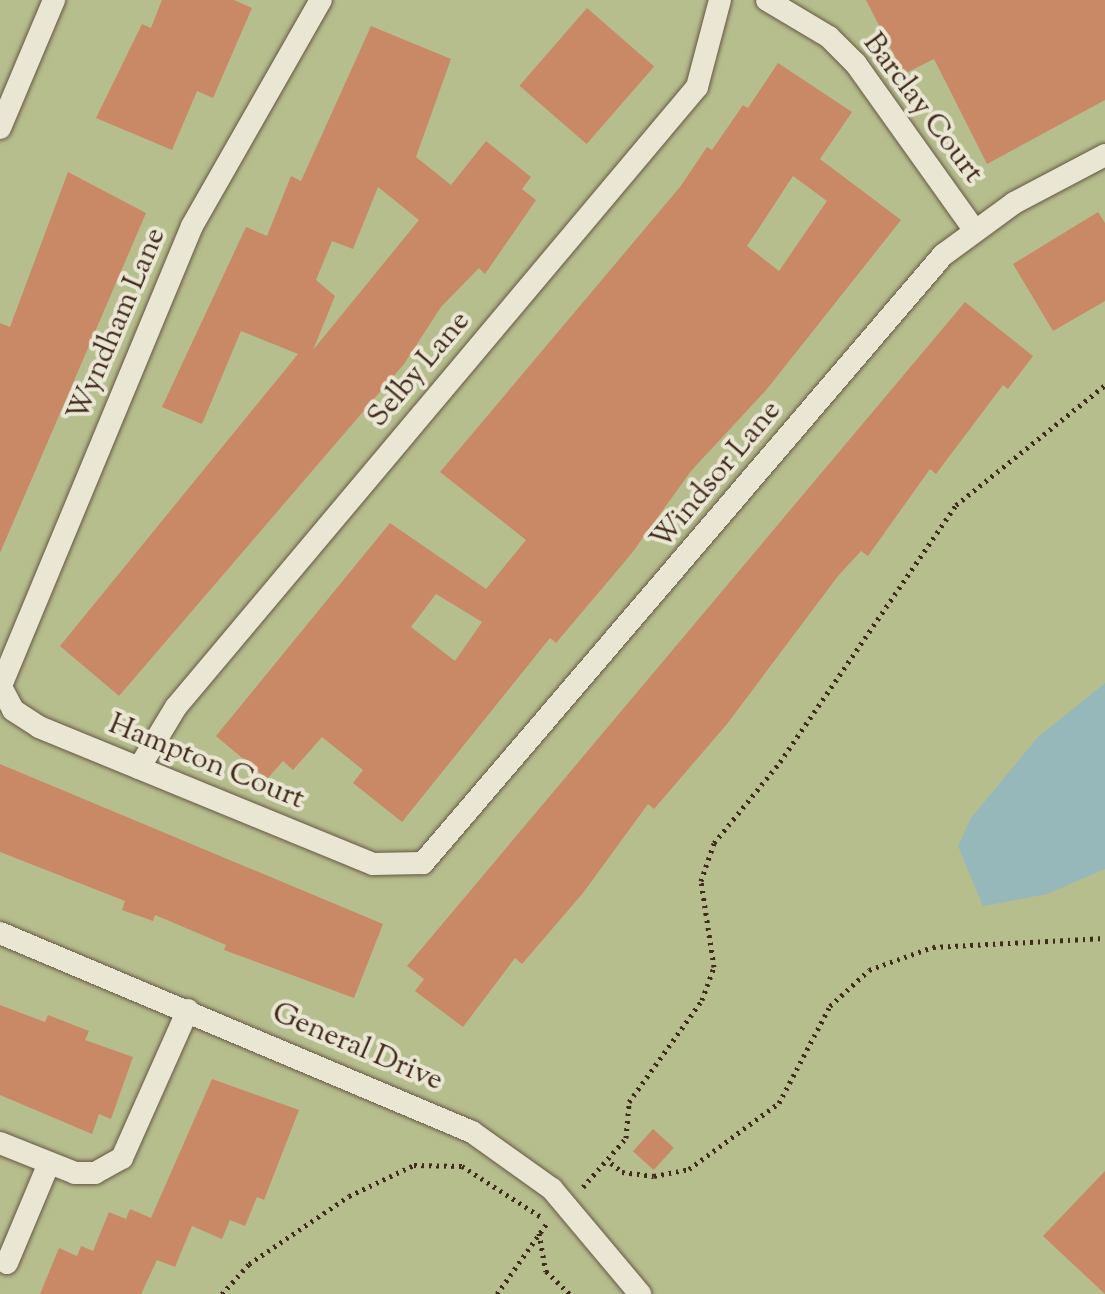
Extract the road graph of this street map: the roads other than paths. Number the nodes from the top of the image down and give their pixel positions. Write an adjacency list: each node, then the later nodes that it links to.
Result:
1 (54, 0): 6 (street)
2 (321, 0): 9 (street, Wyndham Lane)
3 (720, 0): 10 (street, Selby Lane)
4 (767, 0): 5 (street, Barclay Court)
5 (803, 7): 8 (street, Barclay Court)
6 (0, 128)
7 (1105, 156): 8 (street, Windsor Lane)
8 (973, 228): 11 (street, Windsor Lane)
9 (0, 687): 10 (street, Hampton Court)
10 (139, 768): 11 (street, Hampton Court)
11 (404, 868)
12 (0, 933): 13 (street, General Drive)
13 (188, 1010): 15 (street); 17 (street, General Drive)
14 (0, 1143): 15 (street)
15 (49, 1162): 16 (street)
16 (7, 1262)
17 (640, 1294)

